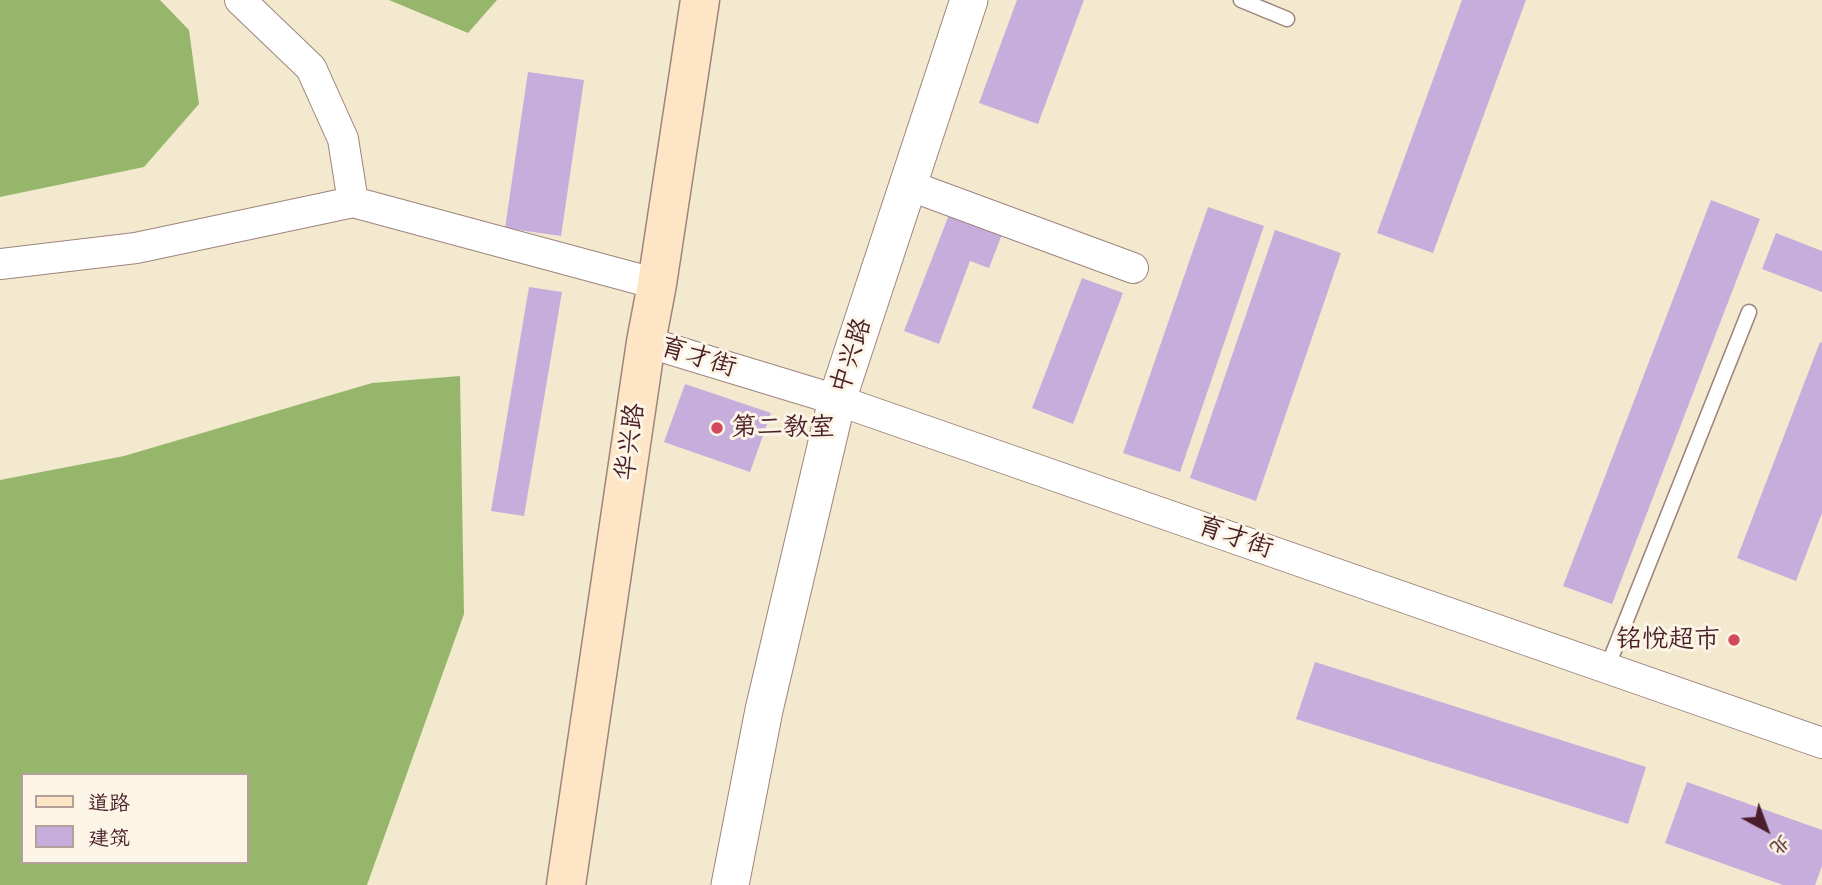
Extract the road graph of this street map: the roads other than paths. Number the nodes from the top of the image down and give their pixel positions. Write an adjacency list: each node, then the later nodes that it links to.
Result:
1 (240, 0): 7 (street)
2 (700, 0): 10 (main road, 华兴路)
3 (969, 0): 6 (street, 中兴路)
4 (1241, 0): 5 (lane)
5 (1287, 19)
6 (908, 185): 9 (street); 13 (street, 中兴路)
7 (353, 202): 8 (street); 10 (street)
8 (0, 264)
9 (1133, 268)
10 (657, 284): 12 (main road, 华兴路)
11 (1749, 312): 14 (lane)
12 (646, 342): 13 (street, 育才街); 16 (main road, 华兴路)
13 (837, 400): 14 (street, 育才街); 17 (street, 中兴路)
14 (1608, 668): 15 (street, 育才街)
15 (1822, 743)
16 (566, 885)
17 (730, 885)

